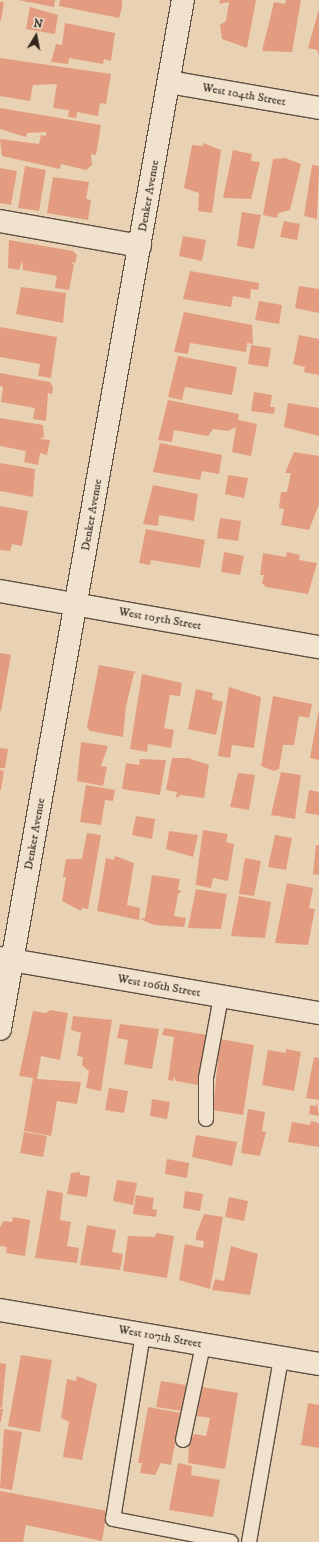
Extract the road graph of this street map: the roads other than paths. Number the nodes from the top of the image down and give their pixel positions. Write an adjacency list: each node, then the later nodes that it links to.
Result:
1 (183, 0): 2 (street, Denker Avenue)
2 (169, 82): 3 (street, West 104th Street); 5 (street, Denker Avenue)
3 (319, 108)
4 (0, 221): 5 (street)
5 (140, 246): 7 (street, Denker Avenue)
6 (0, 591): 7 (street, West 105th Street)
7 (76, 604): 8 (street, West 105th Street); 9 (street, Denker Avenue)
8 (319, 647)
9 (6, 959): 10 (street, West 106th Street); 12 (street, Denker Avenue)
10 (222, 997): 11 (street, West 106th Street); 13 (lane)
11 (319, 1013)
12 (0, 1029)
13 (206, 1119)
14 (0, 1310): 15 (street, West 107th Street)
15 (143, 1334): 16 (street, West 107th Street); 20 (lane)
16 (202, 1345): 17 (street, West 107th Street); 19 (lane)
17 (281, 1358): 18 (street, West 107th Street); 22 (lane)
18 (319, 1364)
19 (183, 1440)
20 (175, 1537): 21 (lane)
21 (231, 1542)
22 (249, 1542)

